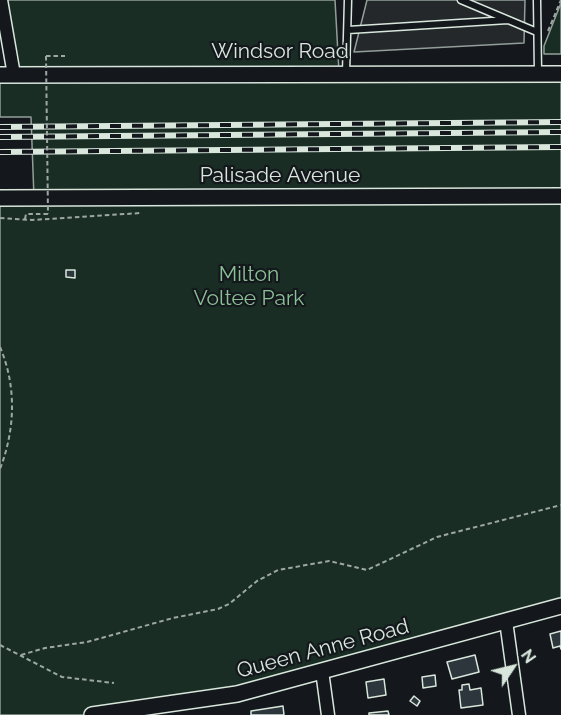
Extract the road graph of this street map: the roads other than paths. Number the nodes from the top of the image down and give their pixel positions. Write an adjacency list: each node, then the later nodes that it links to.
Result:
1 (2, 0): 11 (street)
2 (348, 0): 6 (lane)
3 (461, 0): 5 (lane)
4 (537, 0): 7 (lane)
5 (508, 20): 6 (lane); 7 (lane)
6 (348, 30): 8 (lane)
7 (537, 32): 9 (lane)
8 (346, 73): 9 (street, Windsor Road); 11 (street, Windsor Road)
9 (538, 74): 10 (street, Windsor Road)
10 (561, 74)
11 (7, 75)
12 (561, 196): 13 (street, Palisade Avenue)
13 (0, 198)
14 (561, 606): 15 (street, Queen Anne Road)
15 (506, 621): 16 (street, Queen Anne Road); 20 (street)
16 (322, 671): 17 (street, Queen Anne Road); 19 (street)
17 (109, 714): 18 (street, Queen Anne Road)
18 (92, 715)
19 (328, 715)
20 (519, 715)

